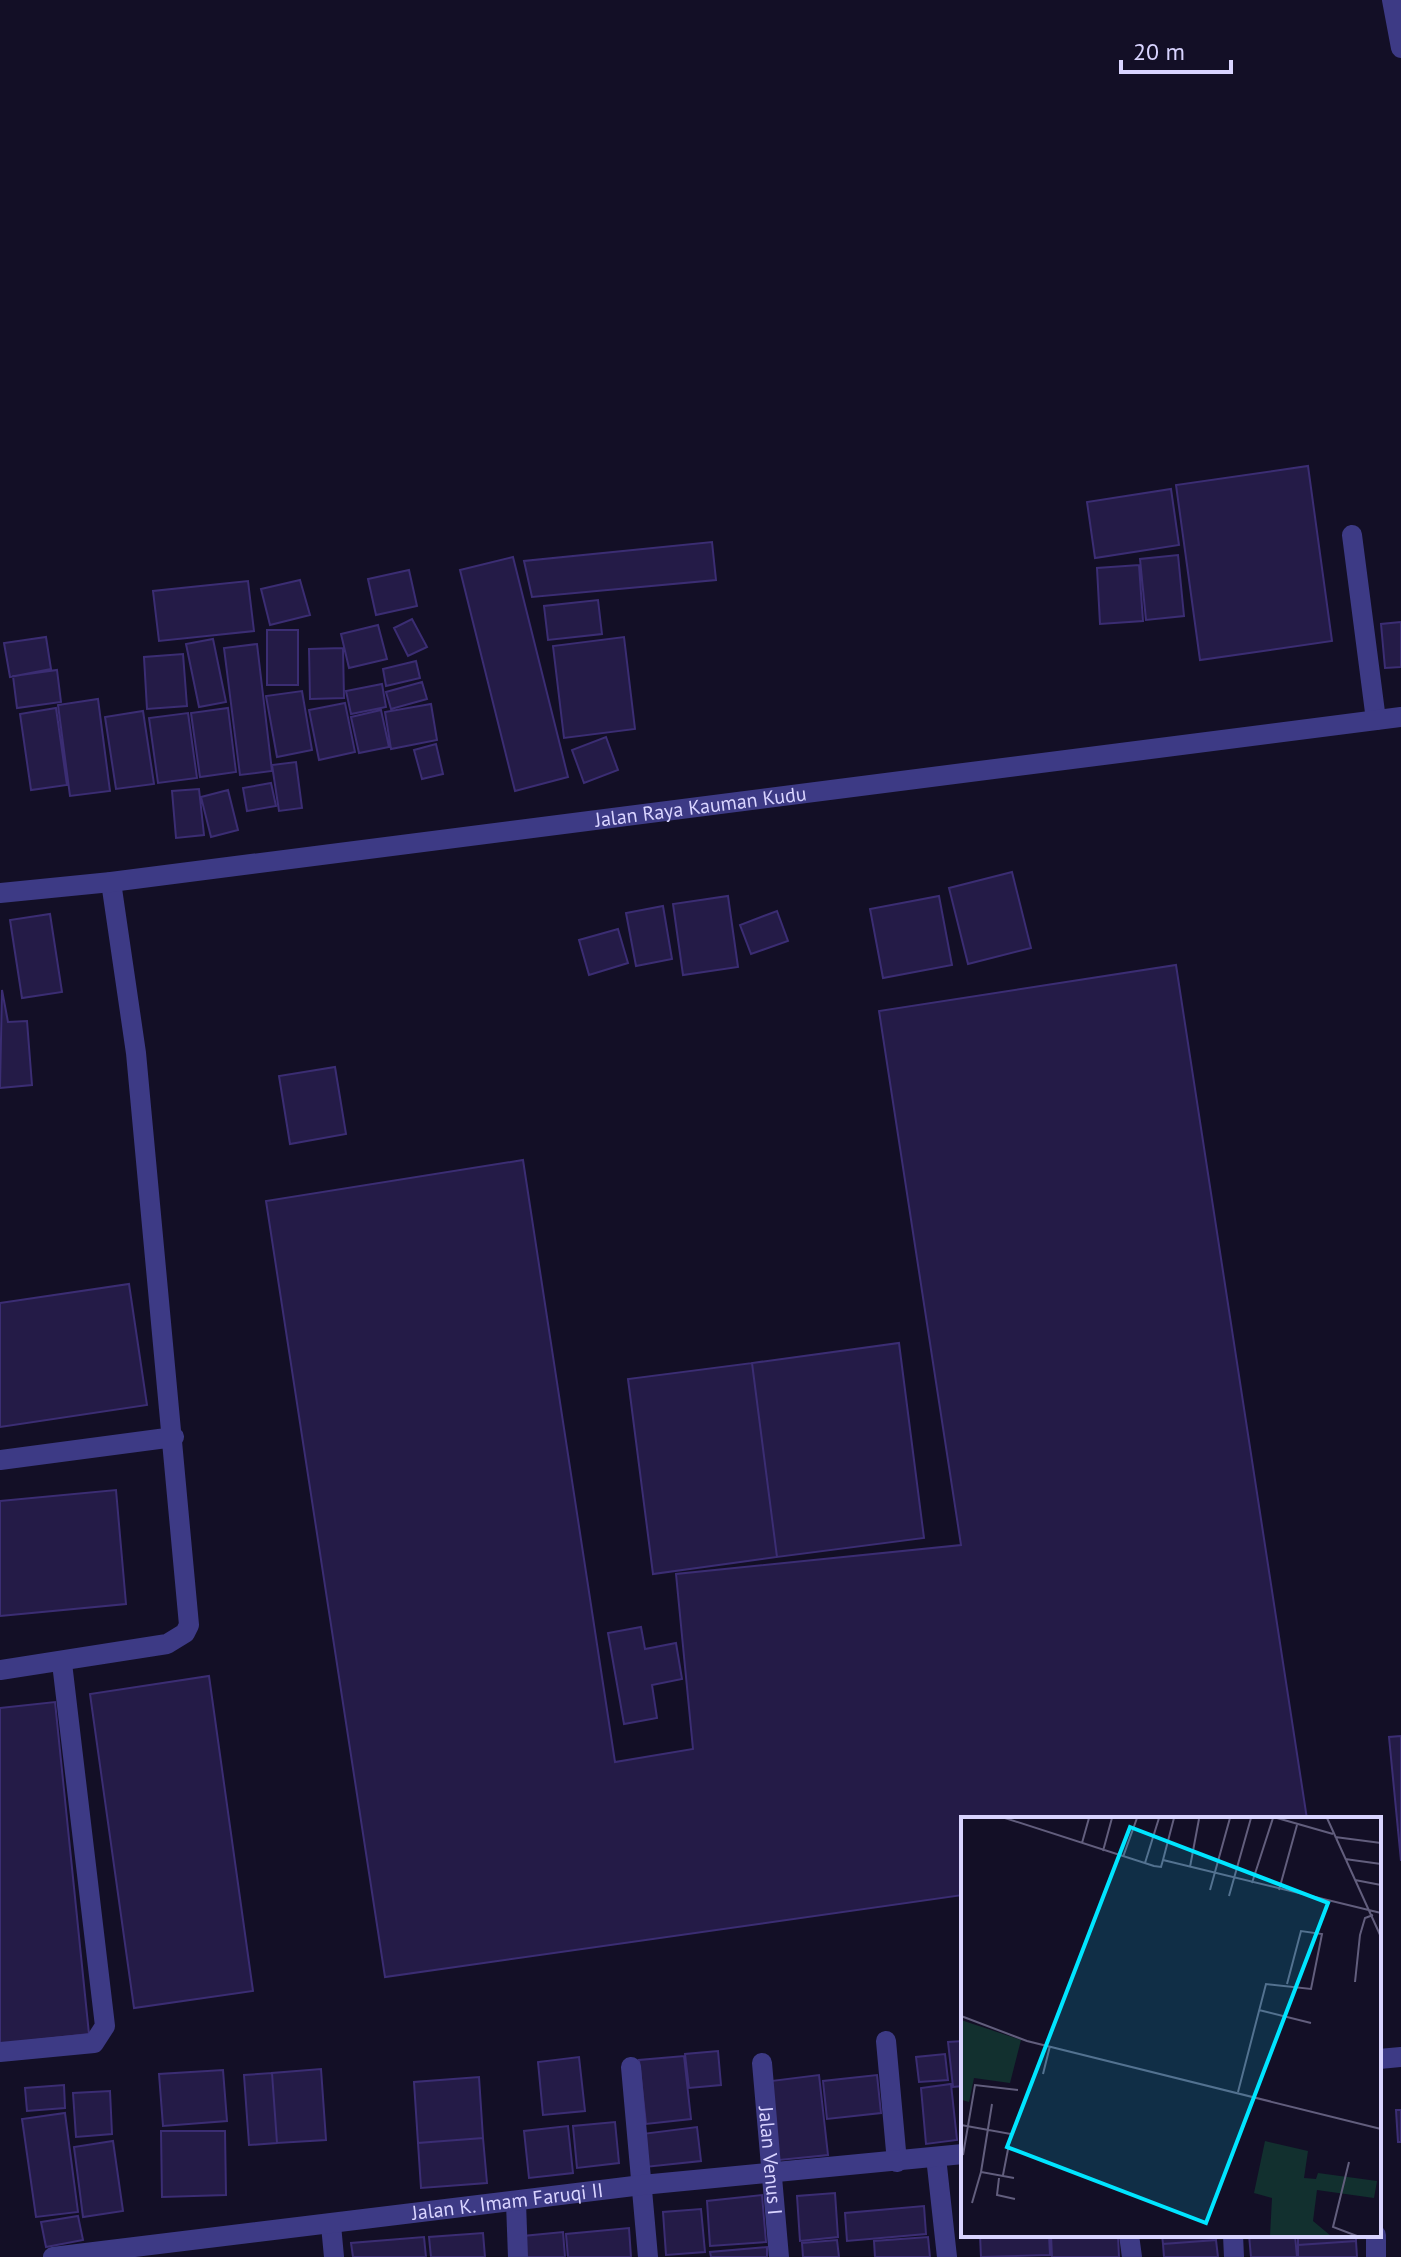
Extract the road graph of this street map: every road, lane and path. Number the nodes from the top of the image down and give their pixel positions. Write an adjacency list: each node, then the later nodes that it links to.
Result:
1 (1392, 0): 2 (street)
2 (1401, 48)
3 (1352, 535): 5 (street)
4 (1401, 717): 5 (street, Jalan Raya Kauman Kudu)
5 (1376, 720): 6 (street, Jalan Raya Kauman Kudu)
6 (111, 882): 7 (street, Jalan Raya Kauman Kudu); 8 (street)
7 (0, 893)
8 (174, 1437): 9 (street); 10 (street)
9 (0, 1460)
10 (62, 1663): 11 (street); 13 (street)
11 (0, 1670)
12 (886, 2041): 20 (street)
13 (0, 2052)
14 (1401, 2057): 15 (street)
15 (1381, 2059)
16 (762, 2063): 21 (street, Jalan Venus I)
17 (631, 2067): 22 (street)
18 (961, 2154): 19 (street, Jalan K. Imam Faruqi II)
19 (936, 2157): 20 (street, Jalan K. Imam Faruqi II); 32 (street)
20 (897, 2162): 21 (street, Jalan K. Imam Faruqi II)
21 (772, 2173): 22 (street, Jalan K. Imam Faruqi II); 31 (street, Jalan Venus I)
22 (642, 2185): 23 (street, Jalan K. Imam Faruqi II); 30 (street)
23 (516, 2203): 24 (street, Jalan K. Imam Faruqi II); 29 (street)
24 (331, 2225): 27 (street, Jalan K. Imam Faruqi II); 28 (street)
25 (1129, 2237): 33 (street)
26 (1233, 2237): 34 (street)
27 (53, 2257)
28 (334, 2257)
29 (518, 2257)
30 (648, 2257)
31 (779, 2257)
32 (947, 2257)
33 (1132, 2257)
34 (1234, 2257)

